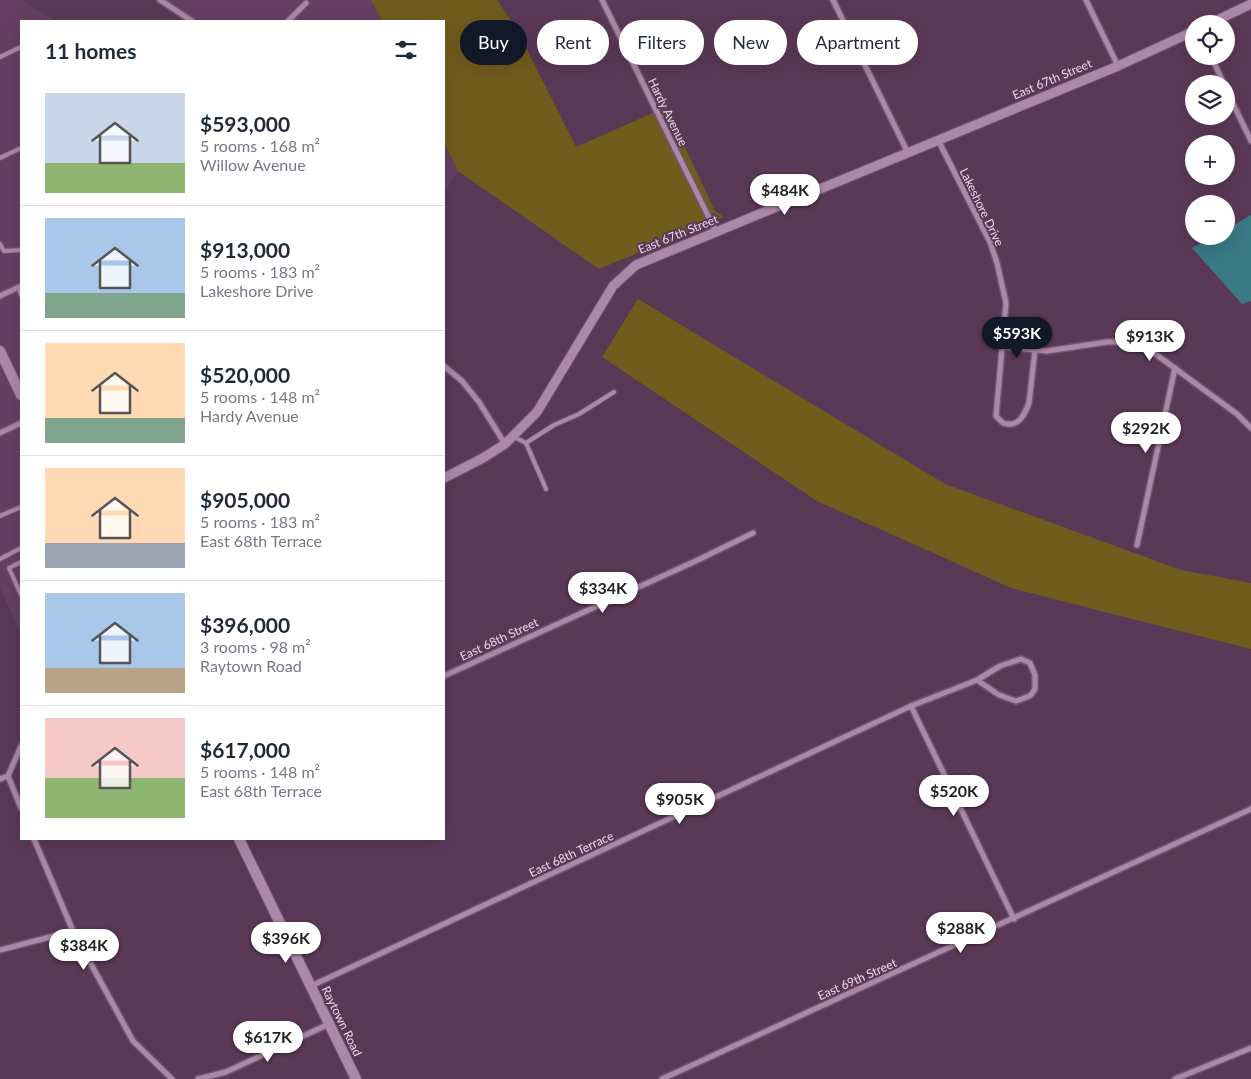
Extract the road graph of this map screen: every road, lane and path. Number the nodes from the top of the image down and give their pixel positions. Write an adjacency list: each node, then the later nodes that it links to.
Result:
1 (160, 0): 8 (street)
2 (602, 0): 20 (street, Hardy Avenue)
3 (834, 0): 18 (street)
4 (1086, 0): 13 (street)
5 (306, 3): 9 (street)
6 (1251, 4): 7 (street)
7 (1228, 15)
8 (190, 20)
9 (289, 20)
10 (1185, 35): 13 (street, East 67th Street)
11 (20, 47): 12 (lane)
12 (0, 57)
13 (1118, 66): 15 (street, East 67th Street)
14 (1235, 108): 16 (street)
15 (938, 140): 18 (street, East 67th Street); 25 (street, Lakeshore Drive)
16 (1251, 141)
17 (20, 148): 19 (lane)
18 (908, 153): 20 (street, East 67th Street)
19 (0, 158)
20 (716, 232): 35 (street, East 67th Street)
21 (0, 244): 22 (lane)
22 (20, 250)
23 (19, 286): 24 (street)
24 (0, 296)
25 (1002, 347): 26 (street); 26 (street, Lakeshore Drive)
26 (1035, 350): 29 (street)
27 (1, 358): 31 (main road)
28 (445, 367): 37 (street)
29 (1175, 368): 33 (street); 43 (street)
30 (614, 392): 36 (lane)
31 (20, 393)
32 (20, 423): 34 (street)
33 (1251, 428)
34 (0, 433)
35 (512, 436): 36 (lane); 37 (street, East 67th Street)
36 (526, 443): 39 (lane)
37 (505, 444): 38 (street, East 67th Street)
38 (445, 477)
39 (546, 489)
40 (20, 507): 41 (lane)
41 (0, 516)
42 (753, 533): 48 (street, East 68th Street)
43 (1137, 545)
44 (20, 549): 45 (lane)
45 (0, 559)
46 (20, 562): 47 (lane)
47 (20, 593)
48 (445, 676)
49 (977, 680): 49 (street, East 68th Terrace); 50 (street, East 68th Terrace)
50 (911, 706): 58 (street); 61 (street, East 68th Terrace)
51 (20, 748): 52 (street)
52 (8, 776): 53 (street); 54 (street)
53 (0, 779)
54 (20, 806)
55 (1251, 809): 58 (street, East 69th Street)
56 (34, 840): 59 (street)
57 (239, 840): 61 (main road, Raytown Road)
58 (1014, 919): 67 (street, East 69th Street)
59 (73, 931): 60 (street); 64 (street)
60 (0, 950)
61 (311, 986): 62 (main road, Raytown Road)
62 (329, 1024): 65 (street); 66 (main road, Raytown Road)
63 (1251, 1048): 68 (street)
64 (172, 1079)
65 (198, 1079)
66 (356, 1079)
67 (662, 1079)
68 (1174, 1079)

